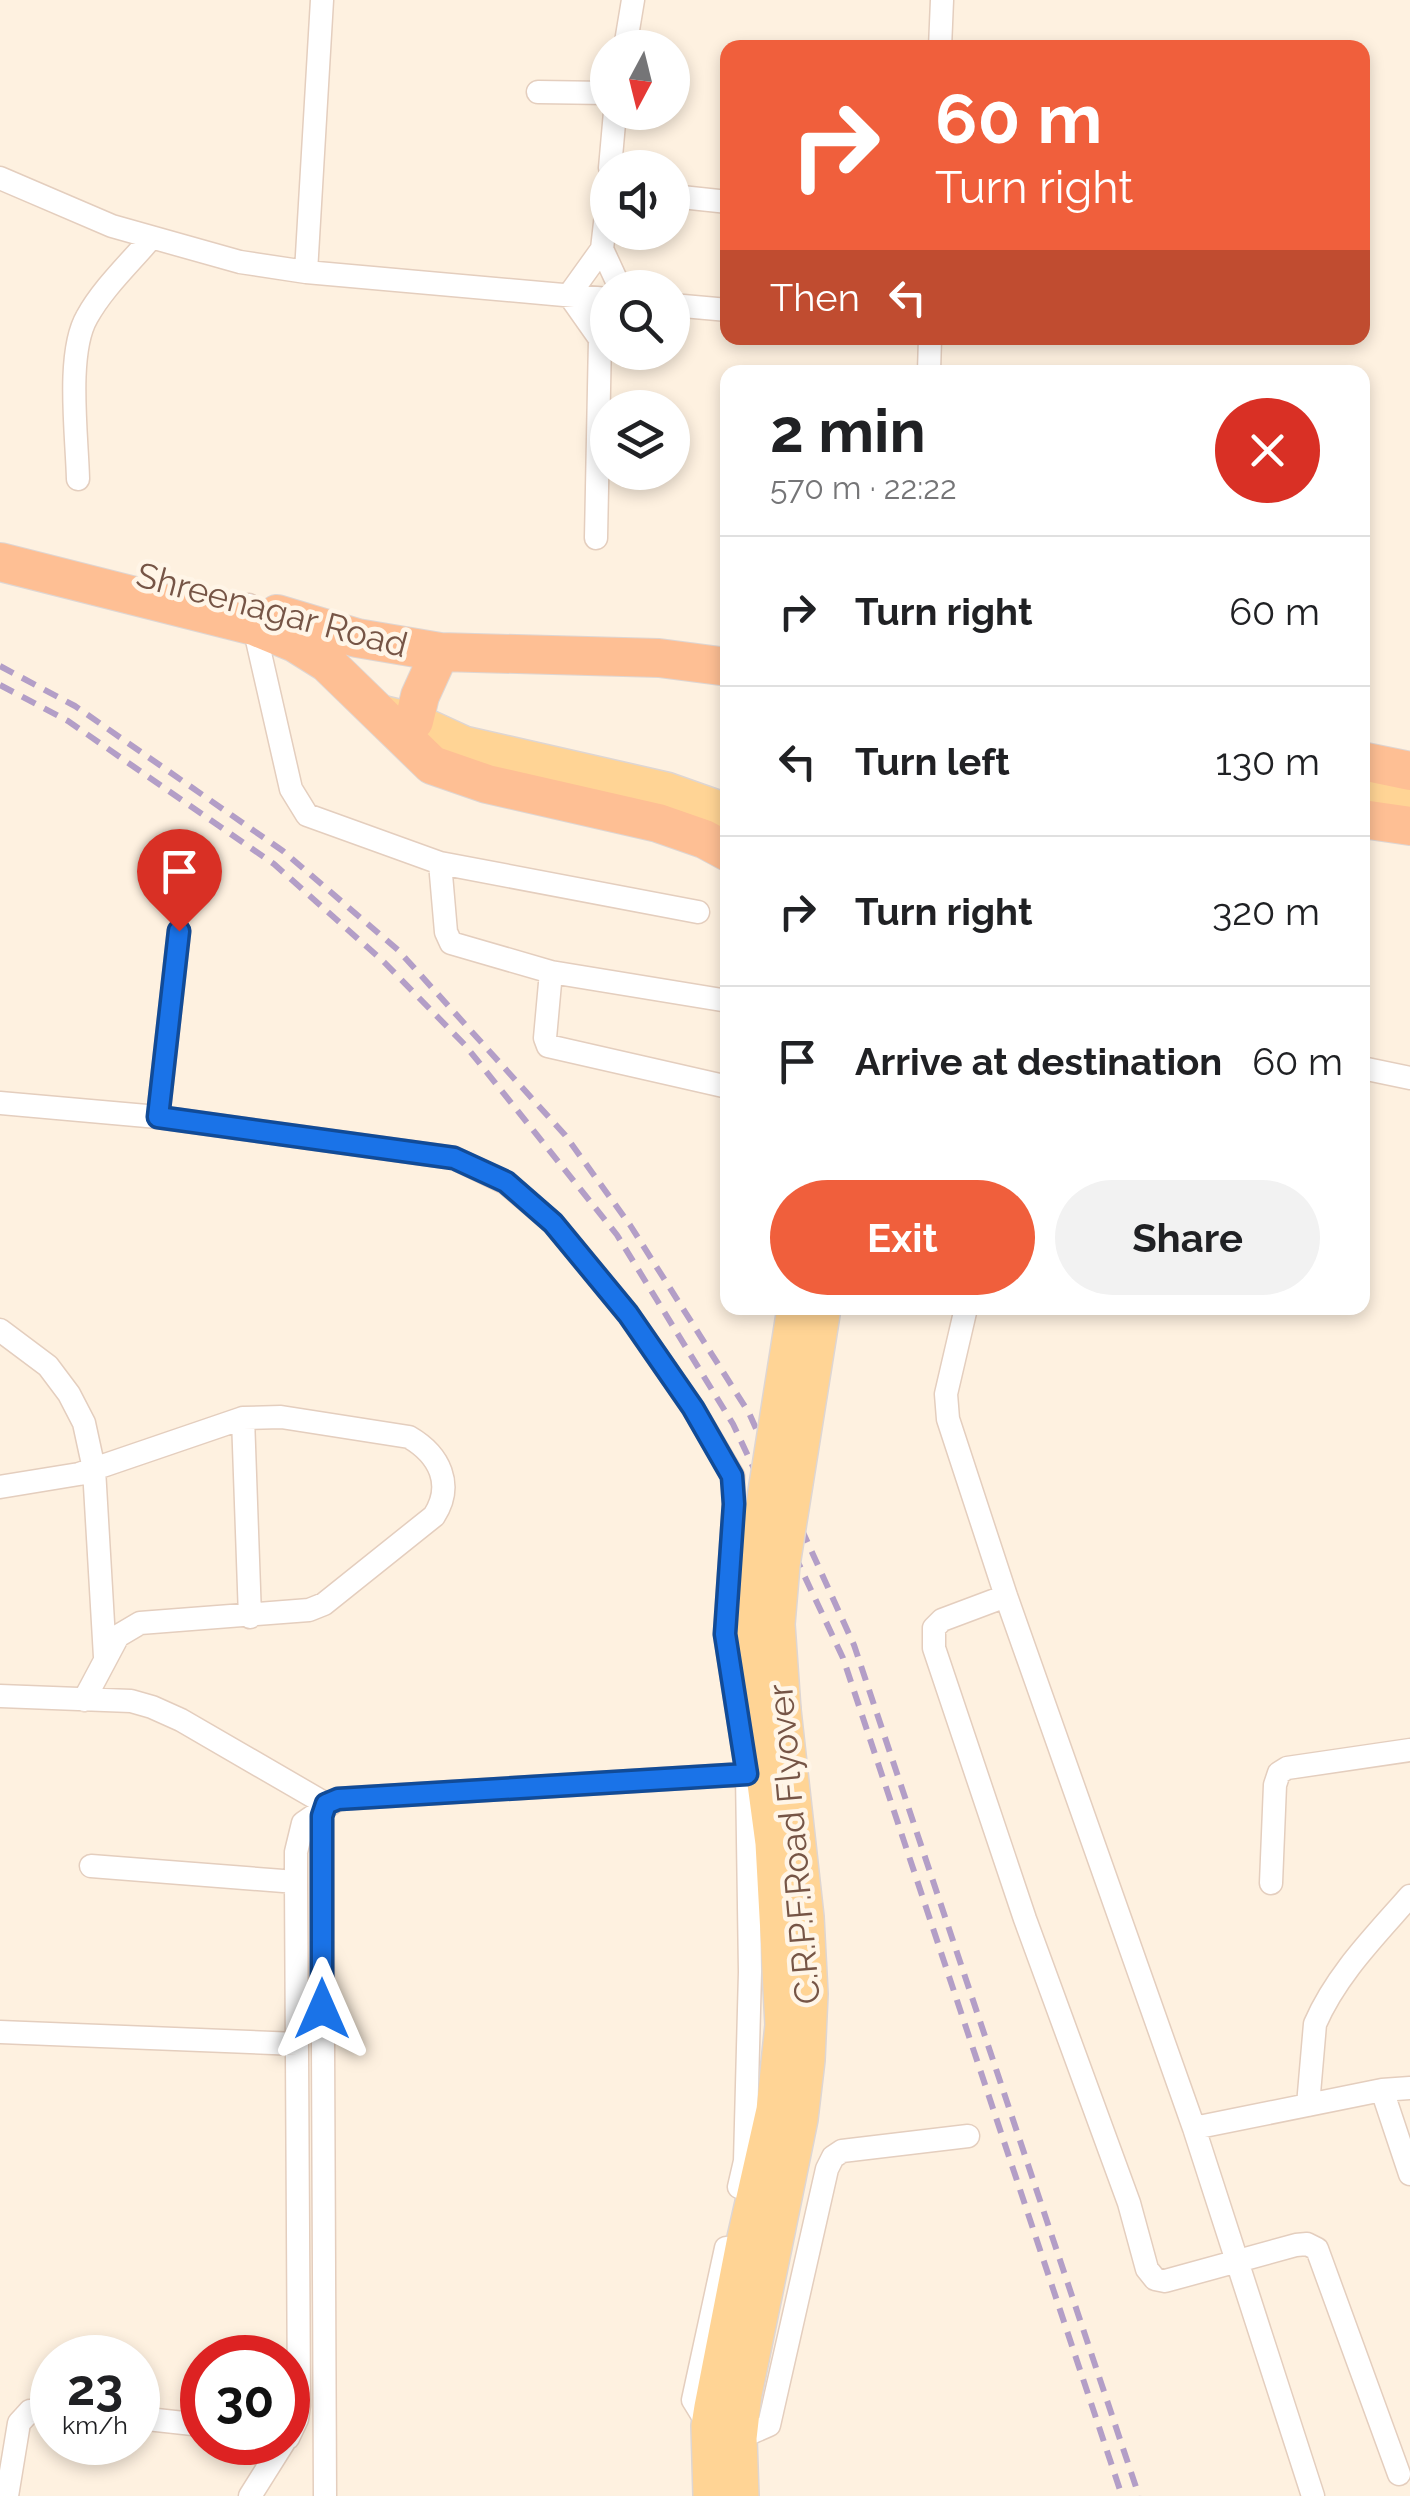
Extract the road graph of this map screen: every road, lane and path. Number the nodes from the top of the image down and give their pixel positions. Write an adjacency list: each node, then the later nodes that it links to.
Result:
1 (322, 0): 13 (street)
2 (632, 0): 4 (street)
3 (942, 0): 5 (street)
4 (627, 30)
5 (940, 40)
6 (538, 92): 7 (street)
7 (590, 93)
8 (0, 178): 11 (street)
9 (690, 198): 10 (street)
10 (720, 201)
11 (151, 238): 13 (street); 20 (street)
12 (601, 250): 14 (street)
13 (306, 272): 14 (street)
14 (569, 295): 15 (street); 18 (street)
15 (590, 297)
16 (690, 307): 17 (street)
17 (720, 309)
18 (590, 318)
19 (603, 370): 22 (street)
20 (78, 479)
21 (0, 536): 24 (highway, Shreenagar Road)
22 (596, 538)
23 (0, 562): 24 (highway, Shreenagar Road)
24 (252, 616): 25 (highway, Shreenagar Road); 27 (highway, Shreenagar Road); 37 (street)
25 (440, 652): 26 (highway, Shreenagar Road); 28 (highway)
26 (720, 666)
27 (375, 711): 28 (main road); 36 (highway, Shreenagar Road)
28 (425, 727): 33 (main road)
29 (1370, 763): 30 (highway)
30 (1410, 771)
31 (1370, 791): 32 (main road)
32 (1410, 798)
33 (720, 810)
34 (1370, 820): 35 (highway)
35 (1410, 826)
36 (720, 848)
37 (440, 863): 38 (street); 40 (street)
38 (698, 912)
39 (179, 931): 46 (street)
40 (550, 972): 41 (street); 44 (street)
41 (720, 1000)
42 (1370, 1070): 43 (street)
43 (1410, 1078)
44 (720, 1085)
45 (0, 1103): 46 (street)
46 (158, 1117): 60 (street)
47 (793, 1315): 75 (main road, C.R.P.F.Road Flyover, bridge)
48 (822, 1315): 75 (main road, C.R.P.F.Road Flyover, bridge)
49 (964, 1315): 54 (street)
50 (0, 1330): 52 (street)
51 (243, 1418): 52 (street); 55 (street); 55 (street)
52 (94, 1469): 53 (street); 56 (street)
53 (0, 1487)
54 (1006, 1596): 71 (street); 74 (street)
55 (250, 1617): 56 (street)
56 (105, 1660): 58 (street)
57 (0, 1696): 58 (street)
58 (84, 1700): 61 (street)
59 (1410, 1750): 64 (street)
60 (747, 1774): 61 (street); 78 (street)
61 (326, 1804): 63 (street); 84 (street)
62 (91, 1866): 63 (street)
63 (296, 1882): 67 (street)
64 (1271, 1883)
65 (1410, 1896): 70 (street)
66 (0, 2032): 67 (street)
67 (296, 2044): 76 (street)
68 (1410, 2088): 69 (street)
69 (1382, 2090): 70 (street); 73 (street)
70 (1308, 2105): 71 (street)
71 (1194, 2128): 74 (street)
72 (968, 2136): 78 (street)
73 (1410, 2174)
74 (1238, 2262): 81 (street); 87 (street)
75 (751, 2287): 78 (main road, C.R.P.F.Road Flyover)
76 (298, 2335)
77 (30, 2411): 80 (street)
78 (724, 2432): 85 (main road); 86 (main road)
79 (269, 2465): 83 (street)
80 (6, 2469): 82 (street)
81 (1399, 2474)
82 (6, 2496)
83 (250, 2496)
84 (325, 2496)
85 (711, 2496)
86 (742, 2496)
87 (1313, 2496)

